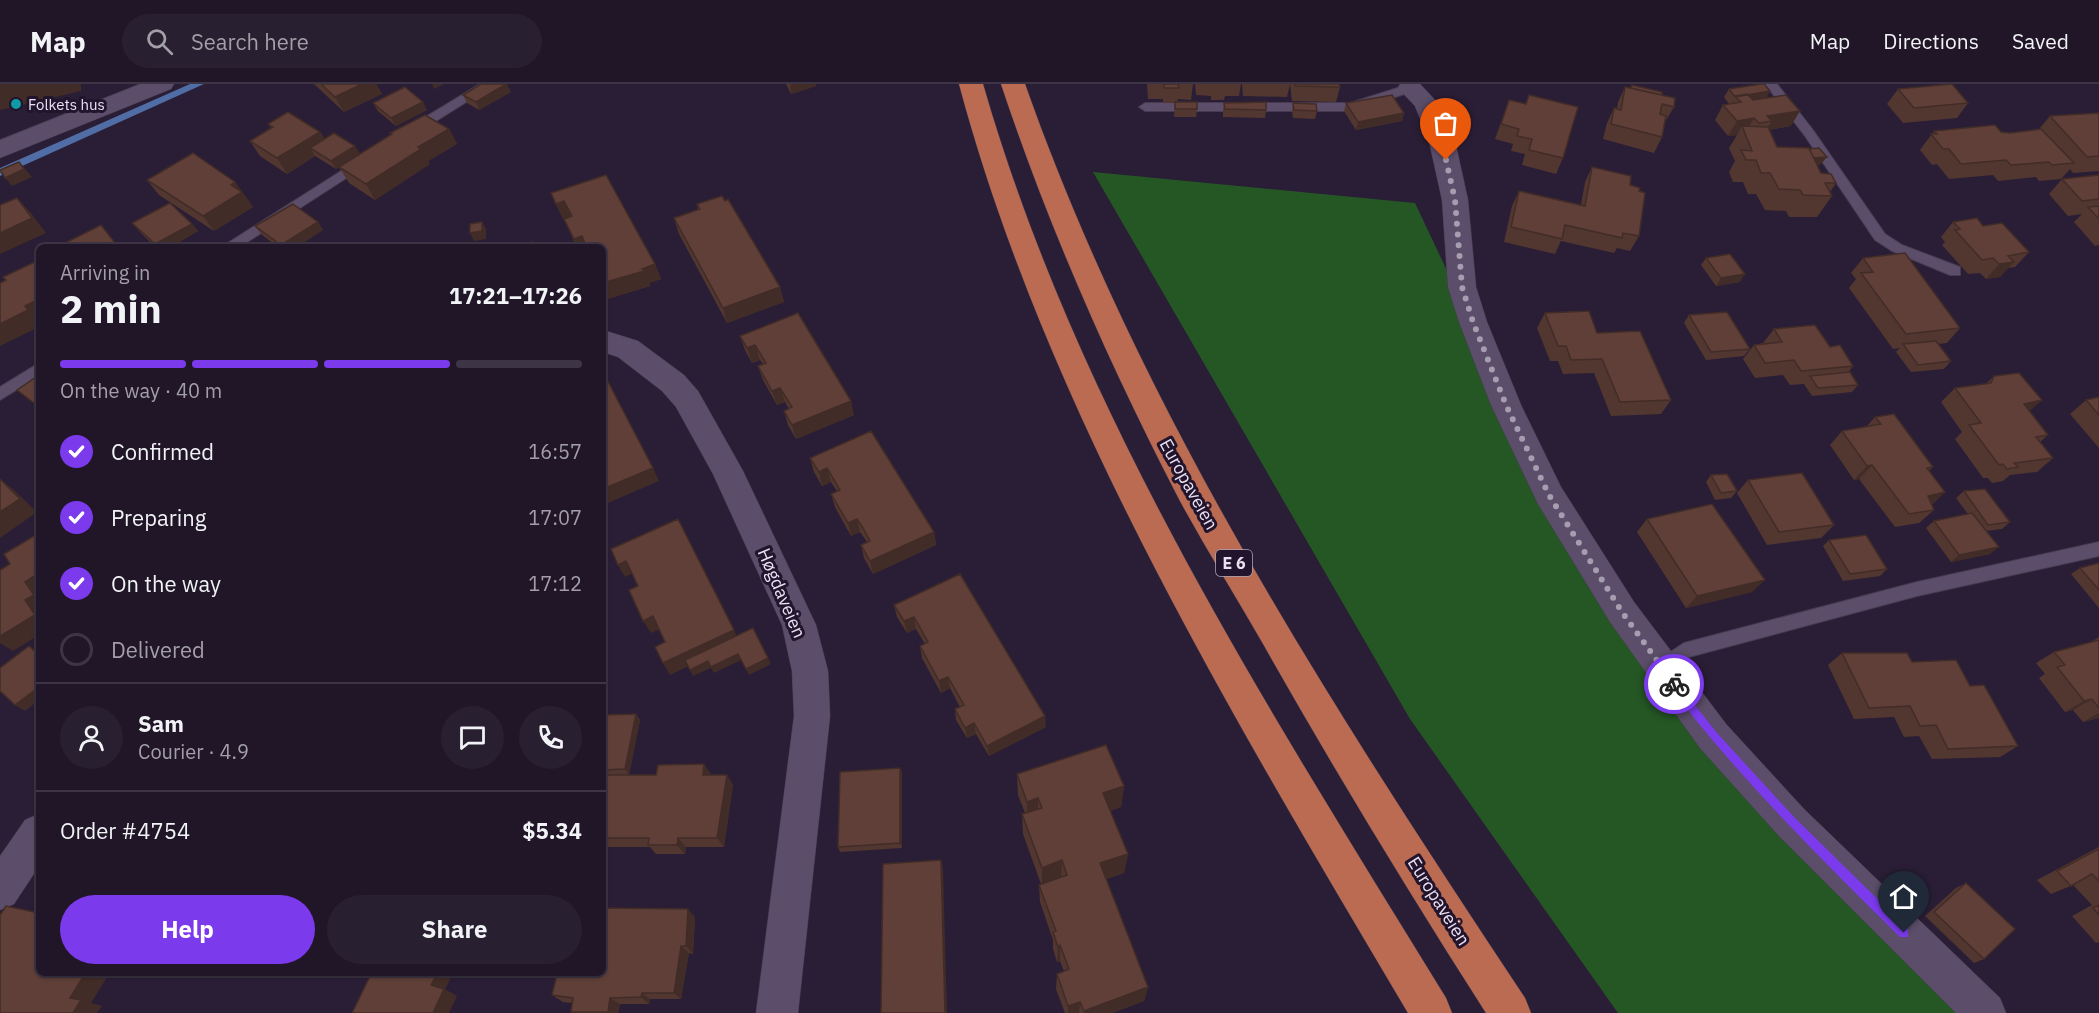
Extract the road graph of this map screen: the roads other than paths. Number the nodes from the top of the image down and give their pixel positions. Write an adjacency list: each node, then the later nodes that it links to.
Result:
1 (162, 84): 9 (street)
2 (489, 84): 8 (lane)
3 (971, 84): 21 (highway)
4 (1013, 84): 22 (highway, Europaveien / E 6)
5 (1771, 84): 12 (lane)
6 (1410, 88): 7 (lane); 17 (street)
7 (1145, 107)
8 (403, 136)
9 (0, 150)
10 (374, 154): 11 (lane)
11 (233, 244)
12 (1955, 271)
13 (606, 342): 20 (street, Høgdaveien)
14 (36, 371): 15 (lane)
15 (0, 394)
16 (2099, 549): 17 (lane)
17 (1661, 668): 23 (street)
18 (36, 837): 19 (street)
19 (0, 891)
20 (777, 1013)
21 (1431, 1013)
22 (1510, 1013)
23 (1985, 1013)

